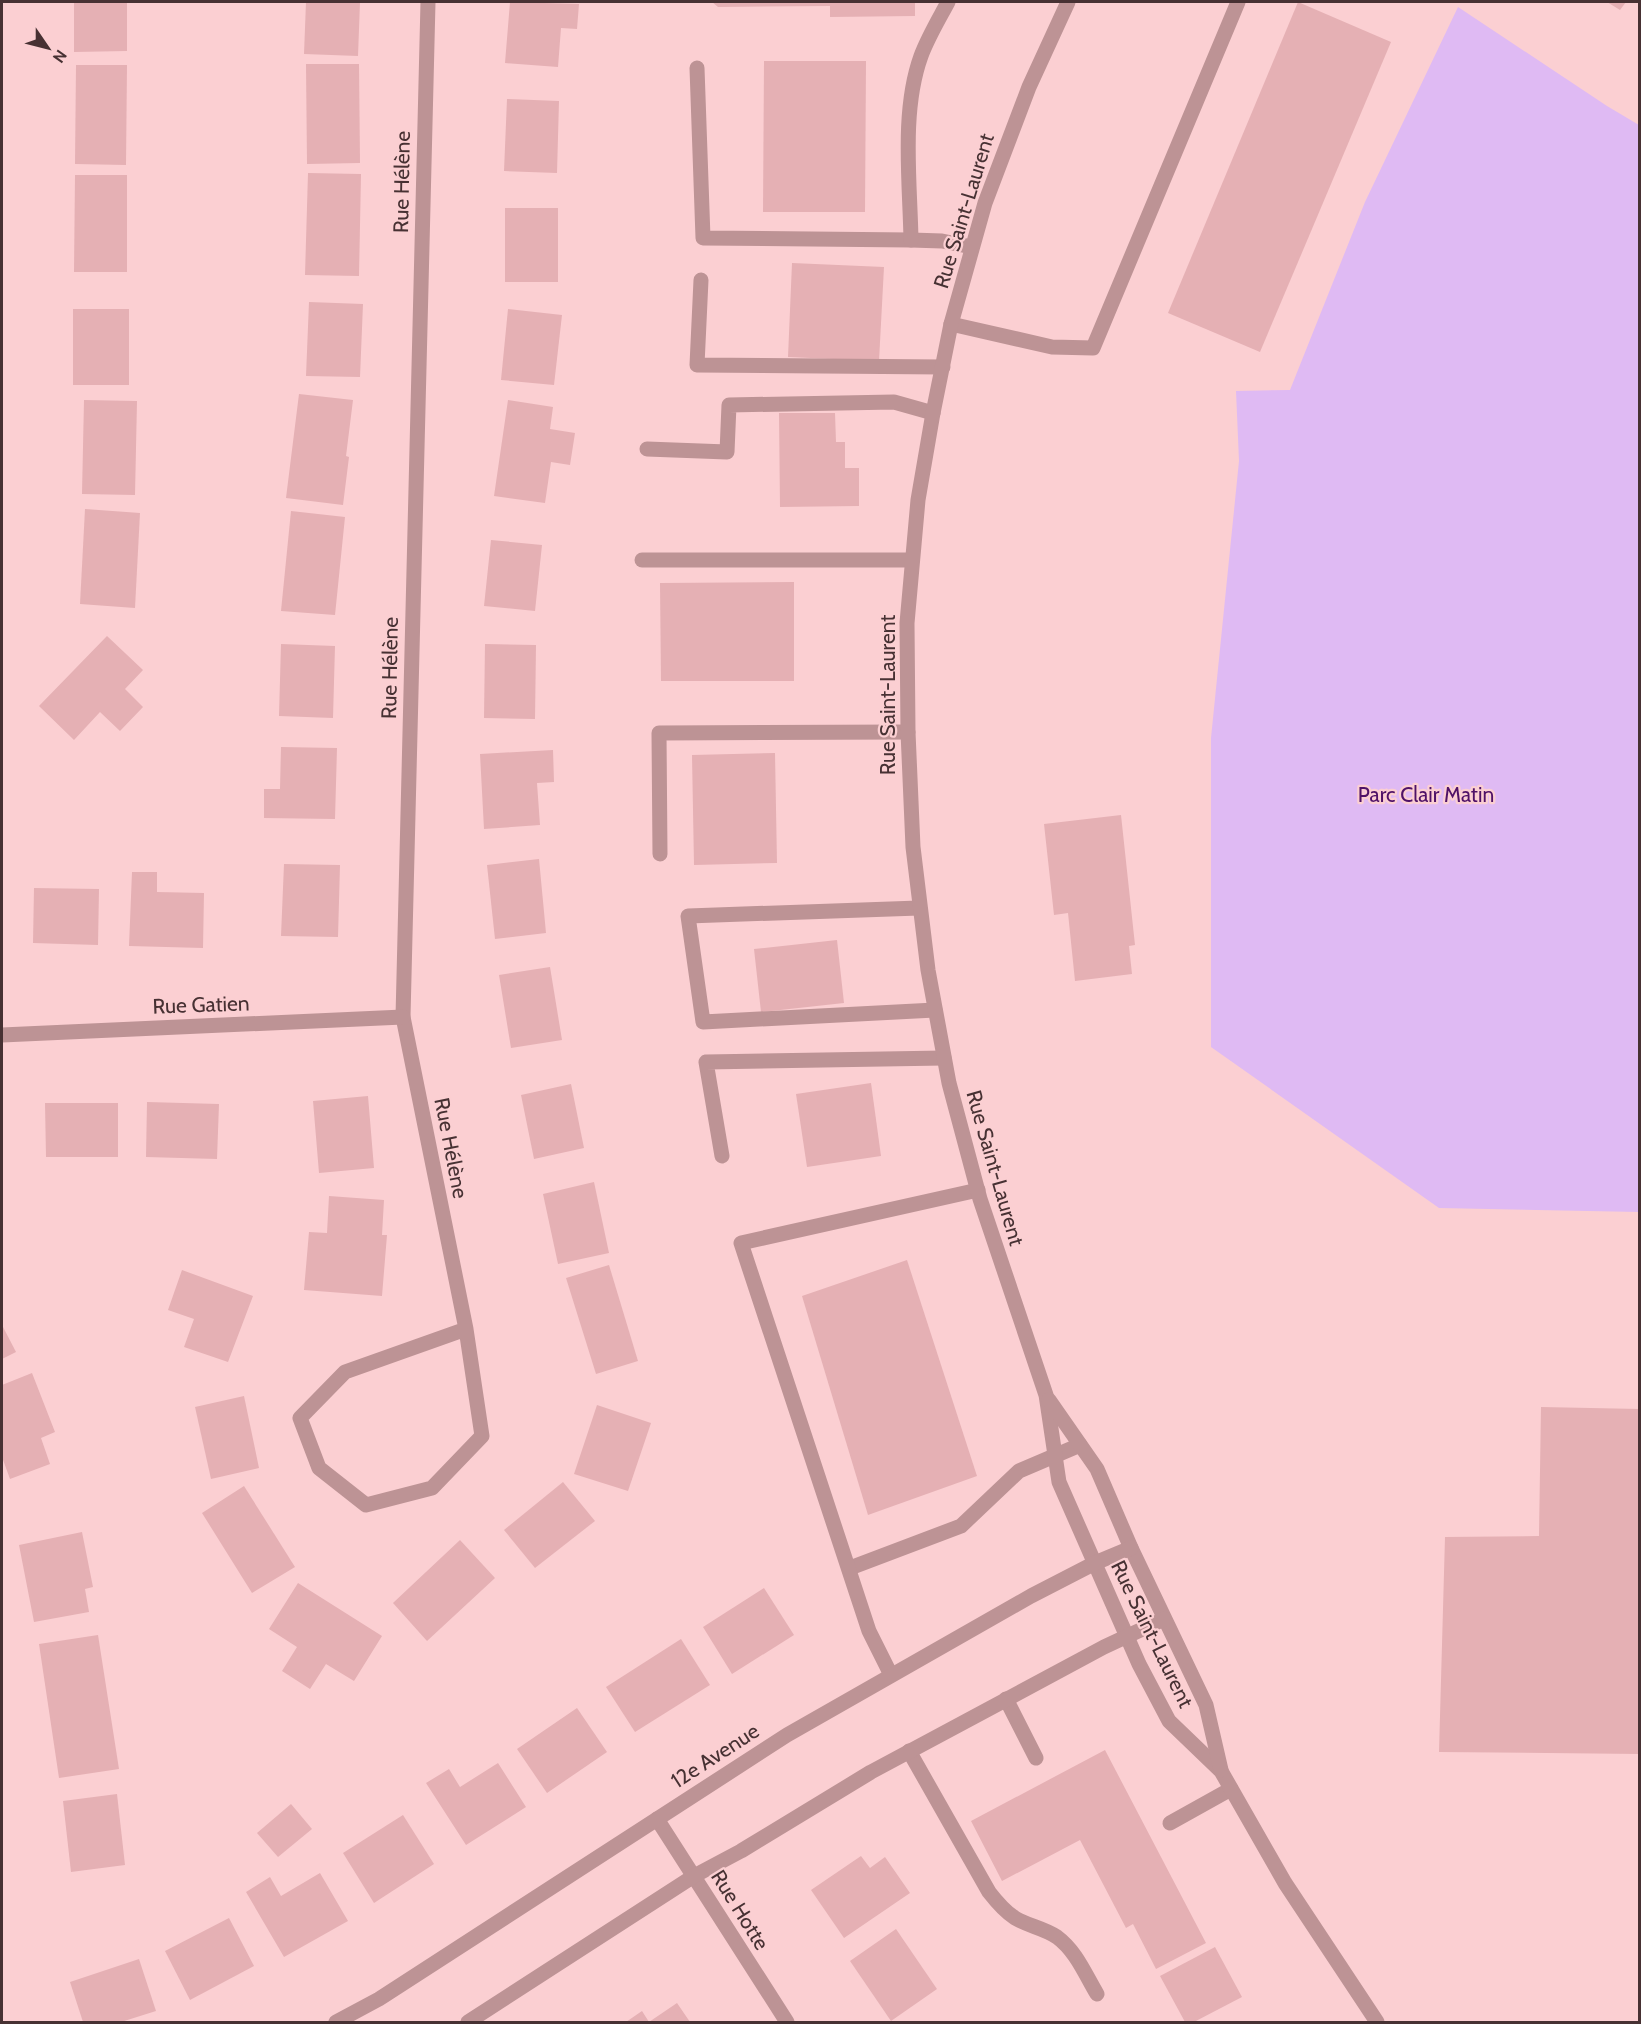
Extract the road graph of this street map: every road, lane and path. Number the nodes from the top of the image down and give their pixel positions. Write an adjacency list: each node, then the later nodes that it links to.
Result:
1 (428, 2): 19 (street, Rue Hélène)
2 (948, 2): 6 (street)
3 (1068, 2): 7 (street, Rue Saint-Laurent)
4 (1238, 2): 9 (street)
5 (697, 68): 6 (street)
6 (911, 240): 7 (street)
7 (972, 247): 9 (street, Rue Saint-Laurent)
8 (701, 280): 10 (street)
9 (951, 324): 10 (street, Rue Saint-Laurent)
10 (943, 367): 11 (street, Rue Saint-Laurent)
11 (933, 413): 12 (street); 14 (street, Rue Saint-Laurent)
12 (647, 449)
13 (642, 560): 14 (street)
14 (912, 560): 15 (street, Rue Saint-Laurent)
15 (908, 732): 16 (street); 17 (street, Rue Saint-Laurent)
16 (660, 854)
17 (919, 908): 18 (street, Rue Saint-Laurent); 18 (street)
18 (935, 1010): 21 (street, Rue Saint-Laurent)
19 (403, 1017): 20 (street, Rue Gatien); 24 (street, Rue Hélène)
20 (2, 1035)
21 (944, 1058): 22 (street); 23 (street, Rue Saint-Laurent)
22 (722, 1156)
23 (978, 1190): 25 (street, Rue Saint-Laurent); 30 (street)
24 (466, 1329): 24 (street, Rue Hélène)
25 (1046, 1395): 26 (street, Rue Saint-Laurent); 27 (street, Rue Saint-Laurent)
26 (1080, 1445): 27 (street); 28 (street, Rue Saint-Laurent)
27 (1055, 1455): 29 (street, Rue Saint-Laurent); 30 (street)
28 (1131, 1548): 29 (street, 12e Avenue); 31 (street, Rue Saint-Laurent)
29 (1095, 1563): 32 (street, Rue Saint-Laurent); 33 (street, 12e Avenue)
30 (850, 1568): 33 (street)
31 (1164, 1618): 32 (street); 37 (street, Rue Saint-Laurent)
32 (1126, 1636): 34 (street); 37 (street, Rue Saint-Laurent)
33 (891, 1675): 39 (street, 12e Avenue)
34 (1006, 1699): 35 (street); 36 (street)
35 (909, 1751): 41 (street); 42 (street)
36 (1036, 1758)
37 (1221, 1771): 38 (street, Rue Saint-Laurent)
38 (1231, 1789): 40 (street); 46 (street, Rue Saint-Laurent)
39 (657, 1819): 41 (street, Rue Hotte); 43 (street, 12e Avenue)
40 (1170, 1823)
41 (694, 1876): 44 (street); 45 (street, Rue Hotte)
42 (1097, 1994)
43 (336, 2022)
44 (468, 2022)
45 (787, 2022)
46 (1377, 2022)

